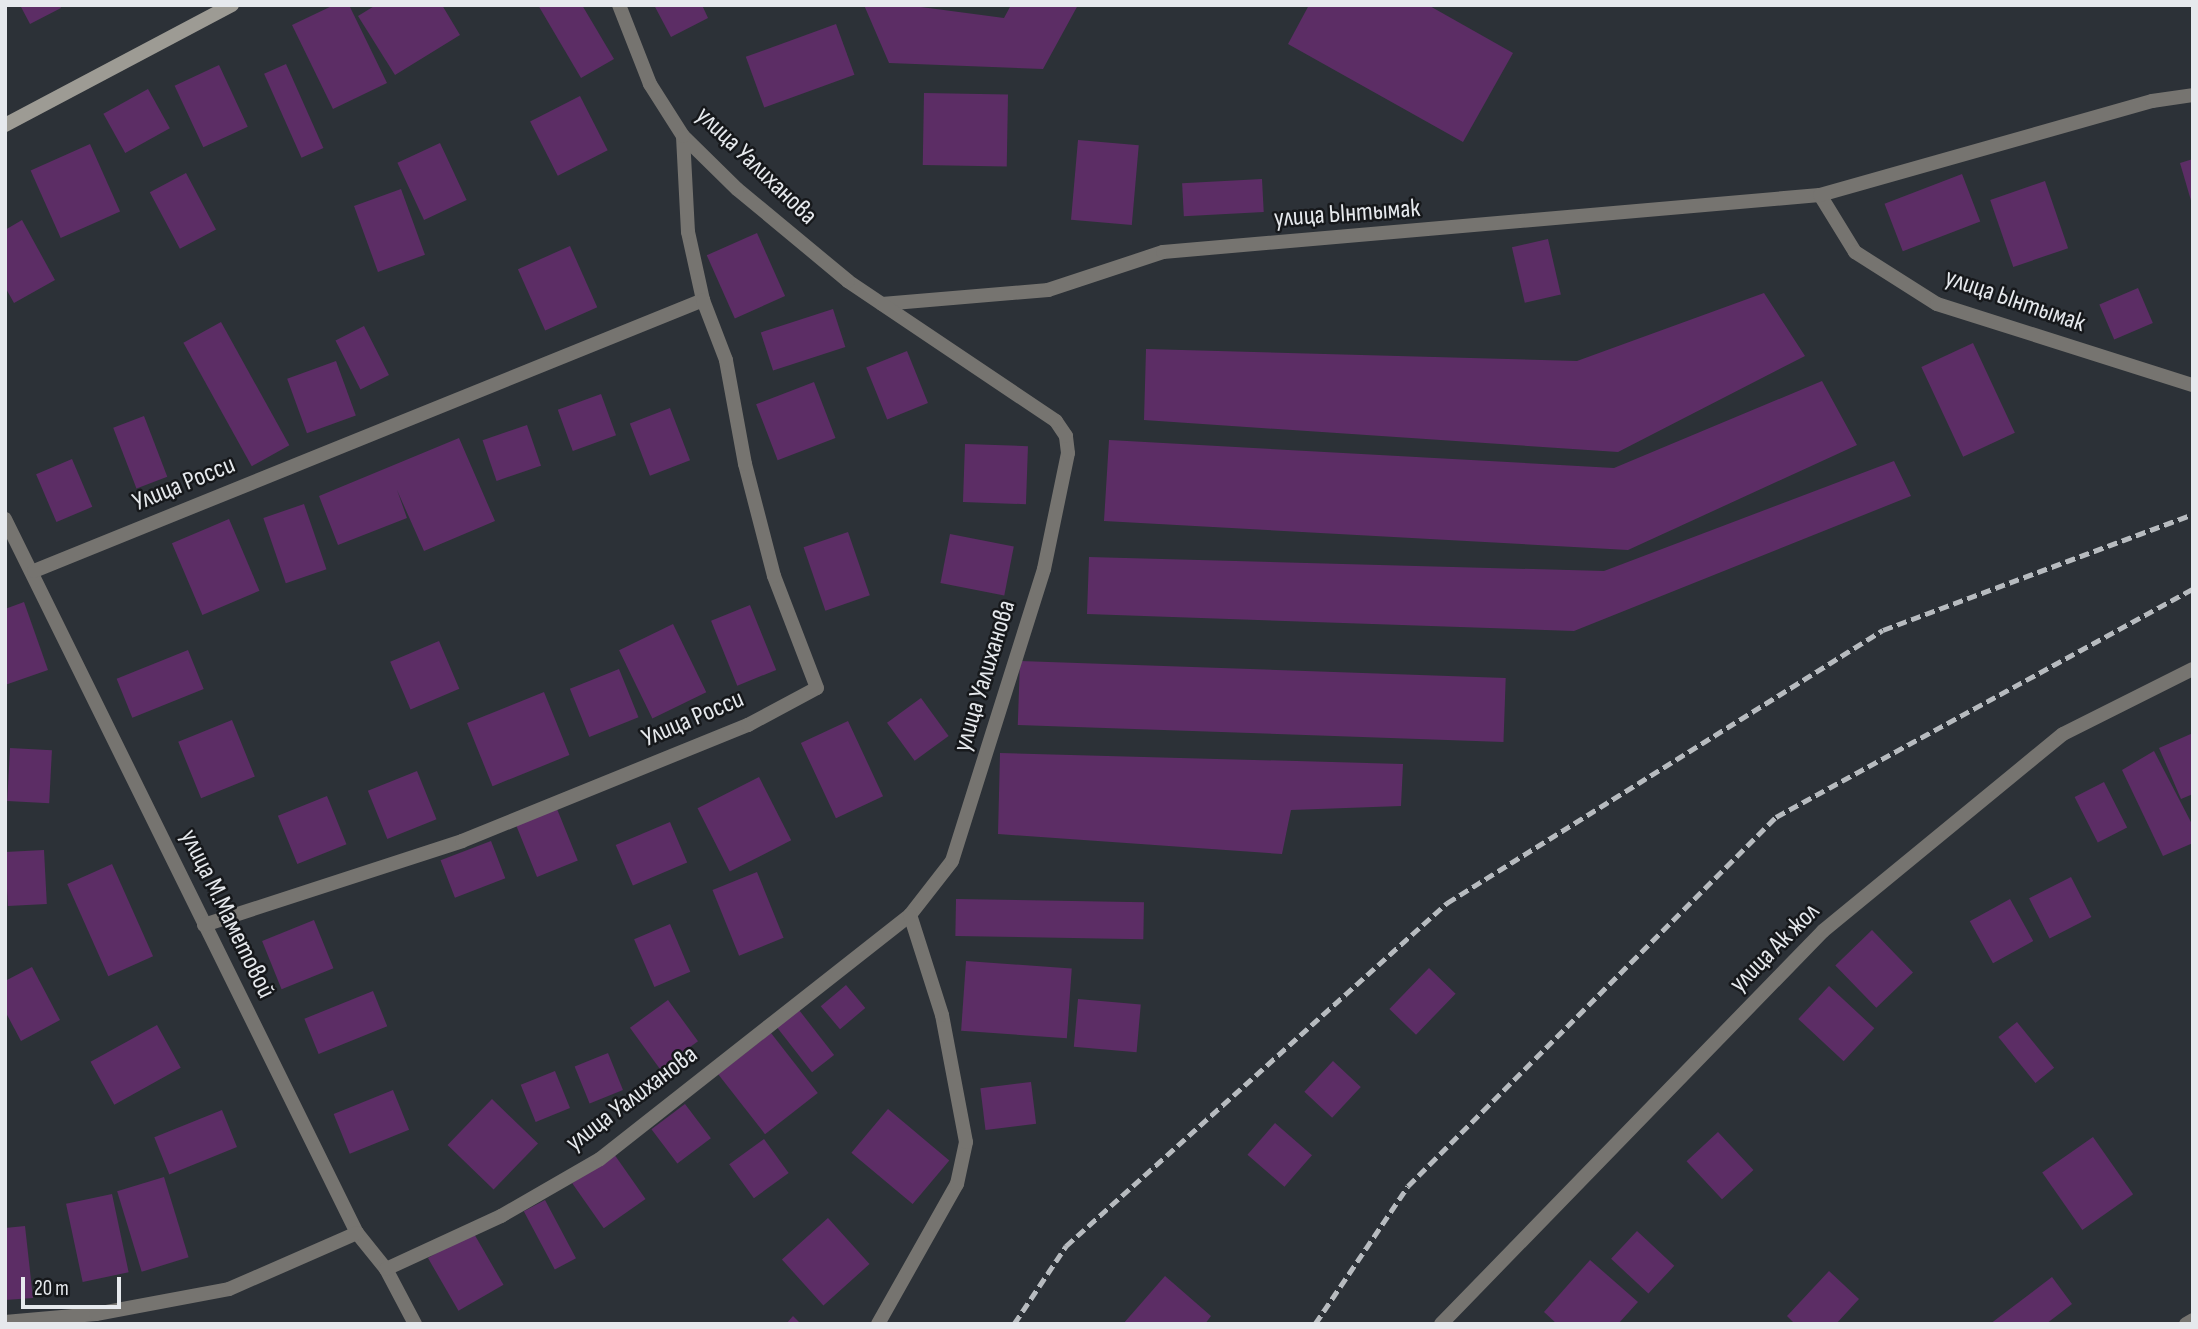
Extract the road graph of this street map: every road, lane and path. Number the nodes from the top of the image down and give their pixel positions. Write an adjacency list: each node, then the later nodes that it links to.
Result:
1 (232, 5): 4 (main road)
2 (619, 5): 5 (street, улица Уалиханова)
3 (2193, 95): 6 (street, улица Ынтымак)
4 (5, 125)
5 (683, 136): 7 (street, Улица Росси); 8 (street, улица Уалиханова)
6 (1820, 195): 8 (street, улица Ынтымак); 9 (street, улица Ынтымак)
7 (703, 300): 11 (street, Улица Росси); 14 (street, Улица Росси)
8 (883, 304): 13 (street, улица Уалиханова)
9 (2193, 385)
10 (5, 519): 11 (street, улица М.Маметовой)
11 (34, 571): 14 (street, улица М.Маметовой)
12 (2193, 669): 21 (street, улица Ак жол)
13 (910, 915): 16 (street, улица Уалиханова); 20 (street)
14 (204, 925): 15 (street, улица М.Маметовой)
15 (357, 1233): 16 (street, улица М.Маметовой); 18 (street)
16 (386, 1269): 19 (street, улица М.Маметовой)
17 (2193, 1321): 22 (street)
18 (5, 1322)
19 (415, 1324)
20 (878, 1324)
21 (1441, 1324)
22 (2186, 1324)

